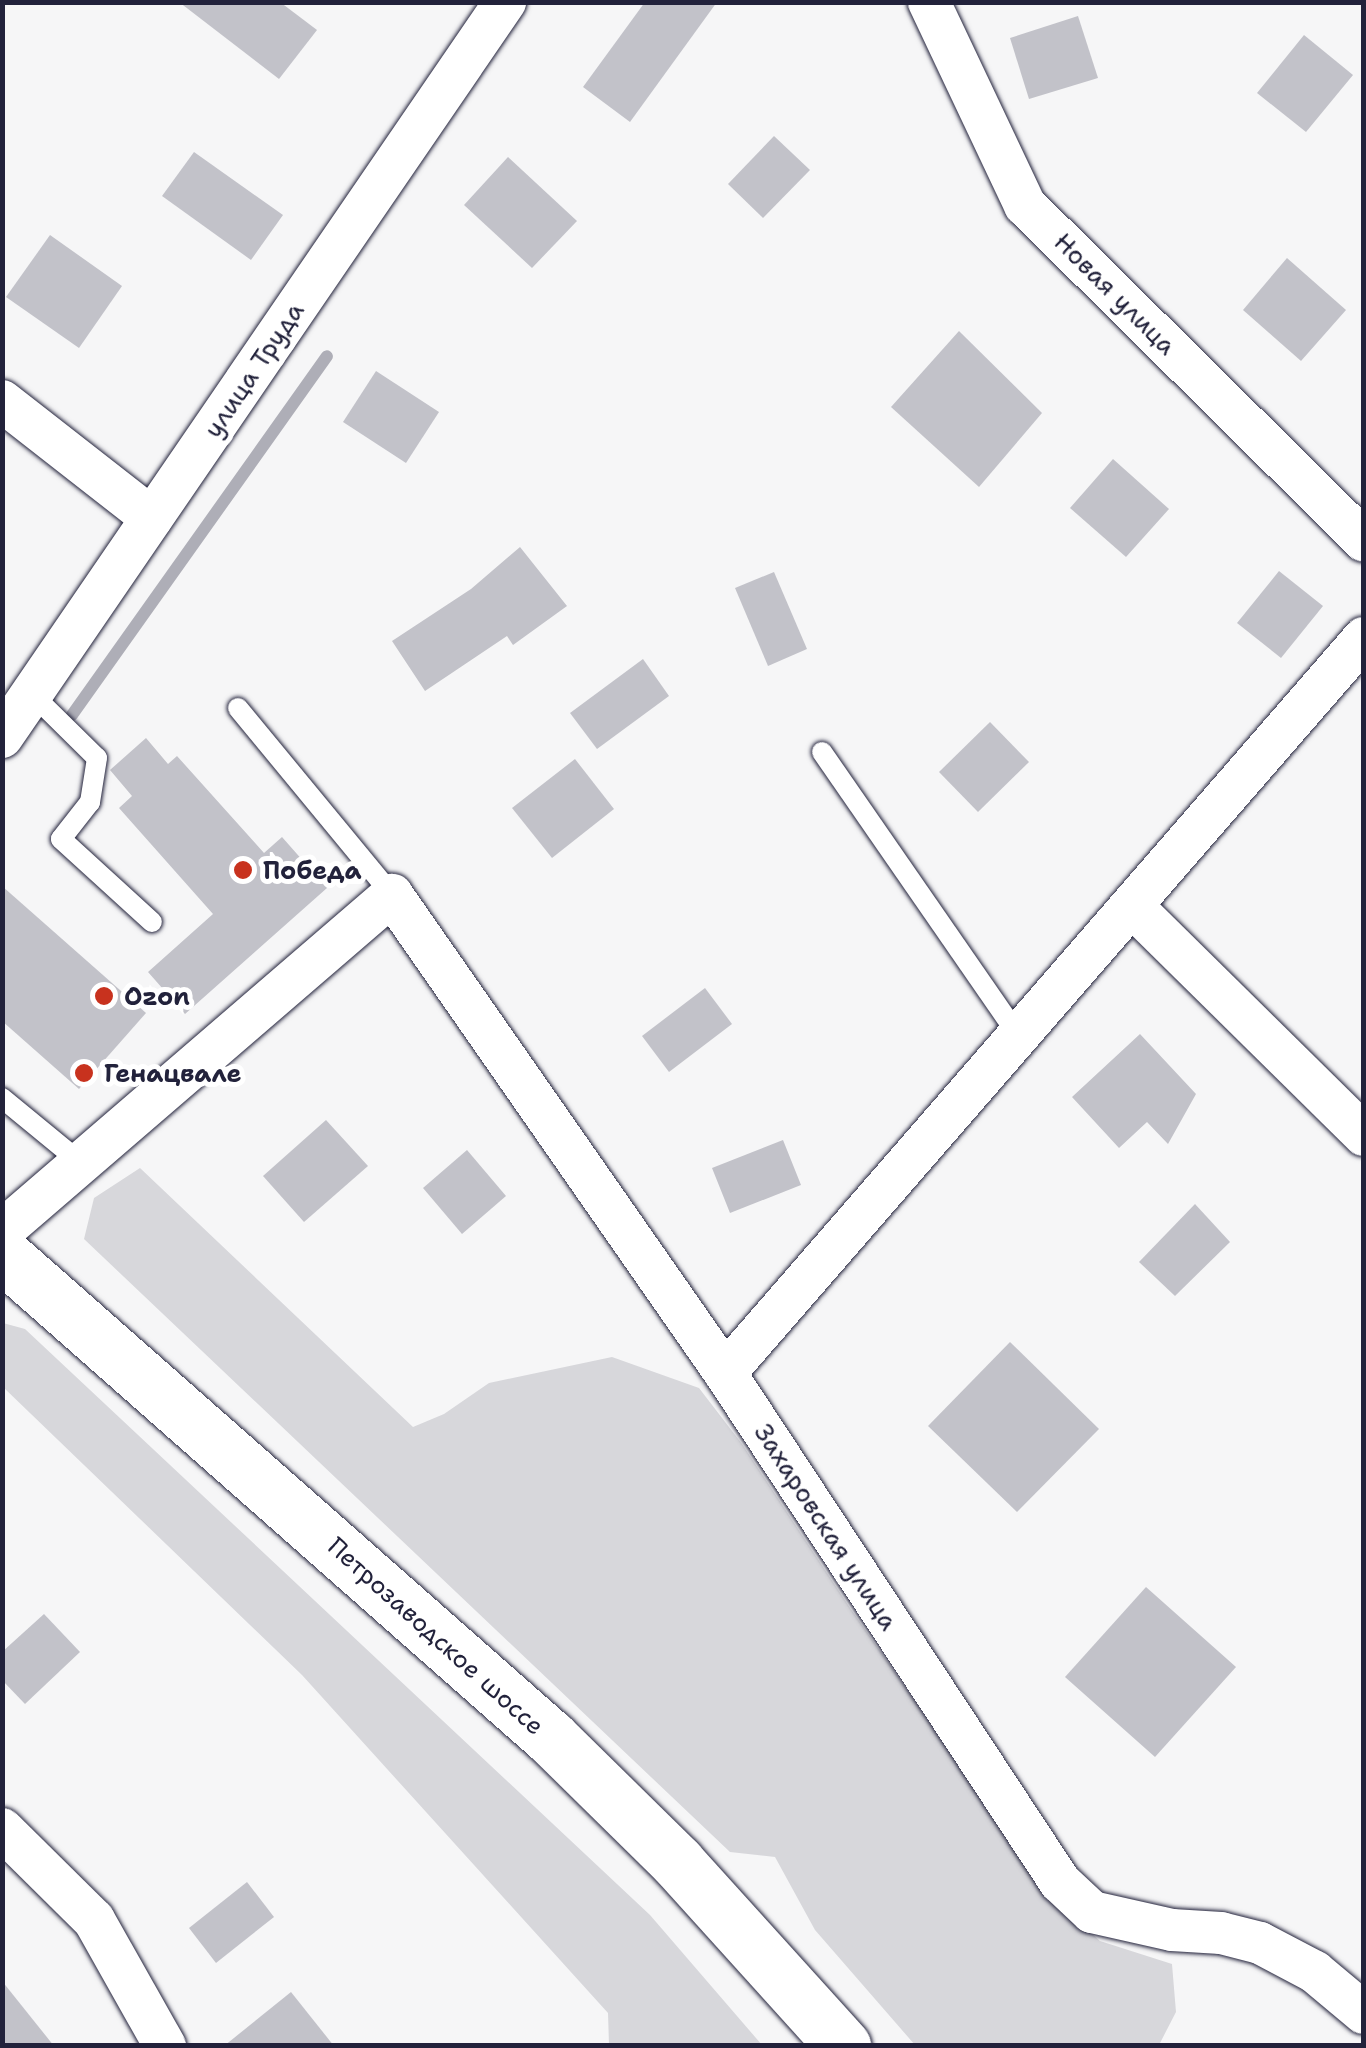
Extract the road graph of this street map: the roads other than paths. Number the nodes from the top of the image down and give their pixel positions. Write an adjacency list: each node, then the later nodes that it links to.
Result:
1 (504, 2): 4 (street, улица Труда)
2 (929, 2): 5 (street, Новая улица)
3 (2, 401): 4 (street)
4 (152, 518): 7 (street, улица Труда)
5 (1364, 540)
6 (1364, 638): 12 (street)
7 (32, 694): 9 (street, улица Труда); 13 (lane)
8 (238, 708): 11 (lane)
9 (2, 737)
10 (822, 752): 14 (lane)
11 (392, 895): 17 (street); 20 (street, Захаровская улица)
12 (1133, 907): 14 (street); 16 (street)
13 (152, 922)
14 (1020, 1037): 20 (street)
15 (2, 1098): 17 (lane)
16 (1364, 1135)
17 (81, 1163): 18 (street)
18 (2, 1231)
19 (2, 1254): 24 (main road, Петрозаводское шоссе)
20 (725, 1374): 22 (street, Захаровская улица)
21 (2, 1830): 23 (street)
22 (1364, 2013)
23 (164, 2046)
24 (843, 2046)

